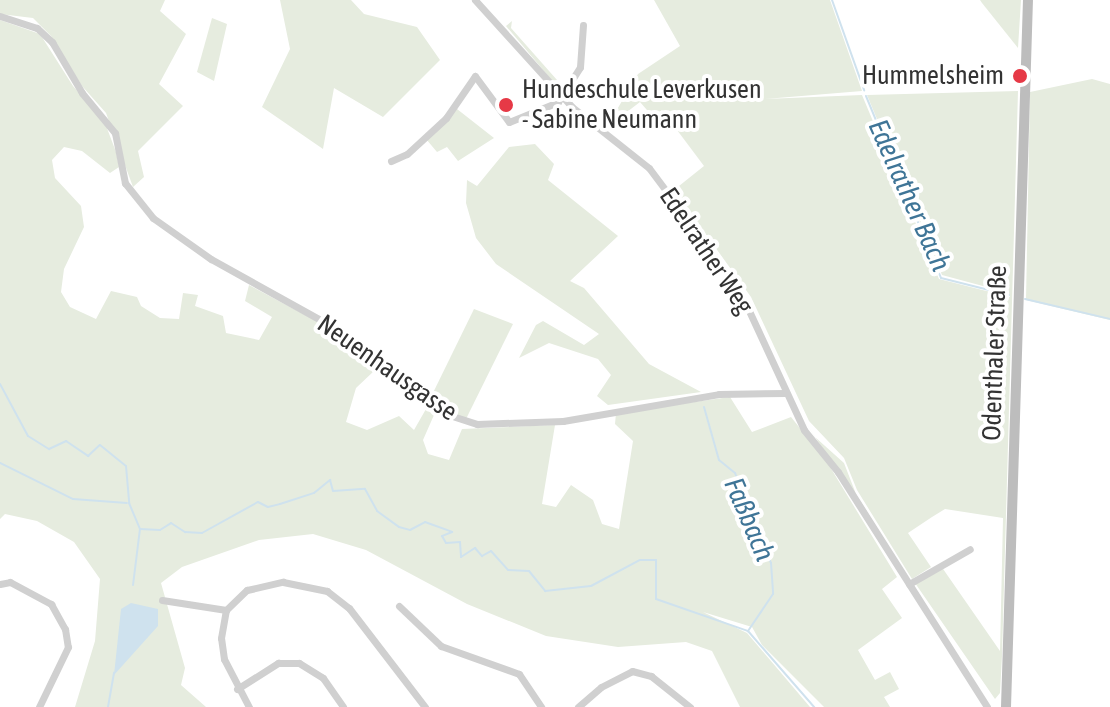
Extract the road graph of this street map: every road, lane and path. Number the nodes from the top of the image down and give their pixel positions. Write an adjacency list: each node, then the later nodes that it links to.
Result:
1 (475, 0): 5 (street, Edelrather Weg)
2 (1028, 0): 23 (main road, Odenthaler Straße)
3 (0, 16): 7 (street, Neuenhausgasse)
4 (583, 25): 5 (street)
5 (563, 97): 6 (street); 7 (street, Edelrather Weg)
6 (391, 161)
7 (786, 393): 10 (street, Edelrather Weg)
8 (970, 549): 10 (street)
9 (0, 584): 15 (street)
10 (909, 584): 22 (street, Edelrather Weg)
11 (162, 600): 13 (street)
12 (399, 606): 19 (street)
13 (226, 610): 14 (street); 18 (street)
14 (237, 689): 16 (street); 17 (street)
15 (39, 707)
16 (249, 707)
17 (343, 707)
18 (425, 707)
19 (541, 707)
20 (578, 707): 21 (street)
21 (690, 707)
22 (987, 707)
23 (1006, 707)

